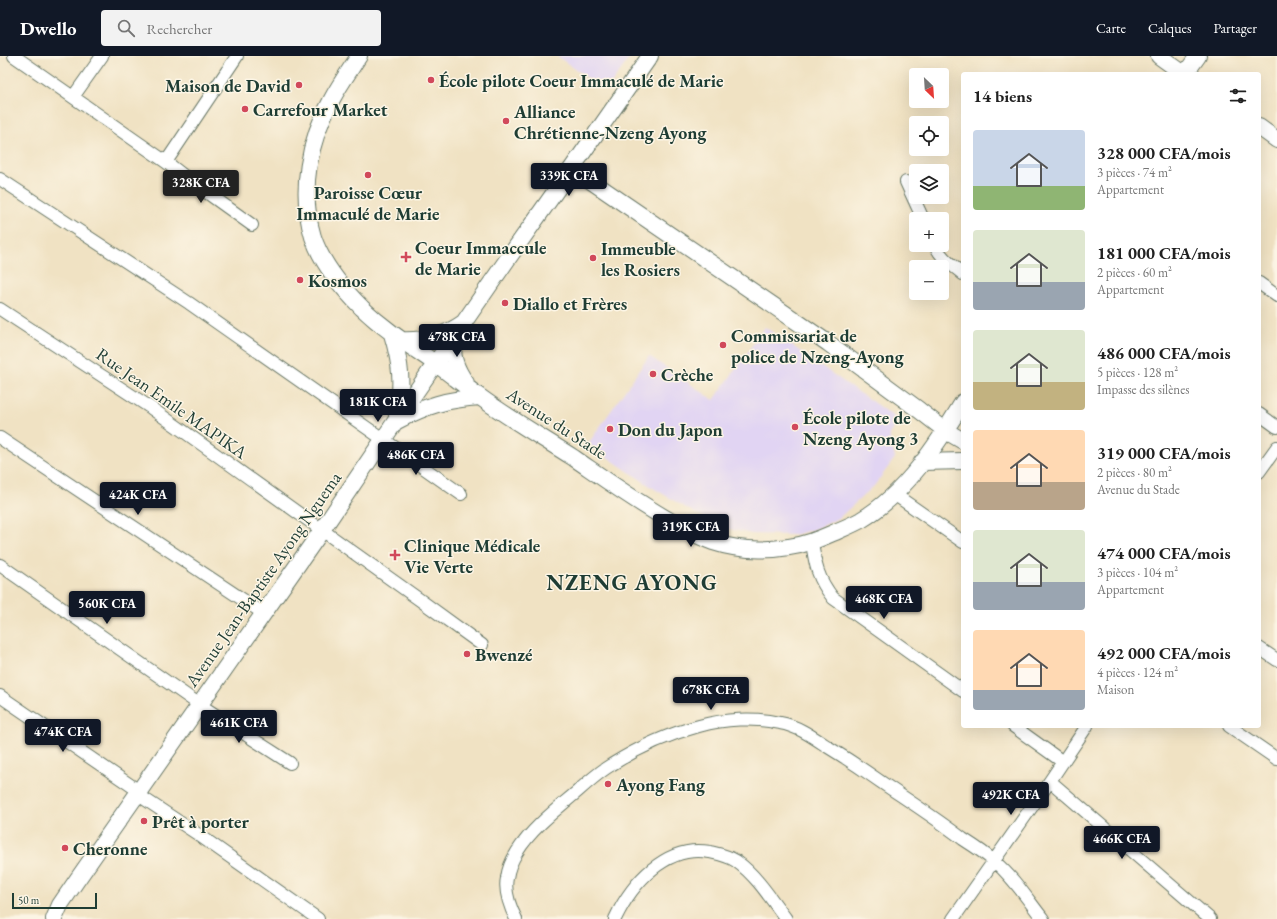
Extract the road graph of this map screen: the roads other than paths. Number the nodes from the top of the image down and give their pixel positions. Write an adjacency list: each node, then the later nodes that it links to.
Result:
1 (14, 56): 10 (street)
2 (102, 56): 10 (street)
3 (237, 56): 13 (street)
4 (359, 56): 26 (main road, Avenue du Stade)
5 (650, 56): 14 (main road)
6 (1159, 56): 8 (main road)
7 (1198, 56): 9 (main road)
8 (1182, 72)
9 (1186, 72)
10 (73, 97): 13 (street)
11 (1261, 128): 12 (main road)
12 (1277, 140)
13 (166, 162): 18 (street)
14 (572, 168): 24 (main road); 31 (main road)
15 (0, 179): 37 (street)
16 (906, 182): 17 (street)
17 (920, 212)
18 (252, 224)
19 (938, 252): 20 (street)
20 (961, 273)
21 (1261, 284): 22 (street)
22 (1277, 296)
23 (0, 309): 45 (street, Rue Jean Emile MAPIKA)
24 (464, 323): 25 (main road); 26 (main road)
25 (455, 336): 27 (main road); 28 (main road)
26 (396, 337): 27 (main road, Avenue du Stade); 33 (main road)
27 (436, 364): 28 (main road, Avenue du Stade); 33 (main road)
28 (475, 393): 33 (main road); 47 (main road, Avenue du Stade)
29 (961, 402): 31 (main road)
30 (961, 404): 35 (main road, Avenue du Stade)
31 (919, 410): 35 (main road); 40 (main road)
32 (1261, 415): 34 (street)
33 (395, 422): 37 (main road)
34 (1277, 427)
35 (946, 431): 38 (main road); 40 (main road, Avenue du Stade)
36 (0, 438): 49 (street)
37 (384, 439): 43 (street); 45 (main road, Avenue Jean-Baptiste Ayong Nguema)
38 (961, 440)
39 (1277, 447): 42 (street)
40 (926, 457): 41 (main road); 44 (main road, Avenue du Stade)
41 (961, 461)
42 (1261, 469)
43 (461, 494)
44 (894, 494): 46 (street); 47 (main road, Avenue du Stade)
45 (322, 530): 49 (main road, Avenue Jean-Baptiste Ayong Nguema); 50 (street, Rue Jean Emile MAPIKA)
46 (961, 541)
47 (812, 542): 53 (street)
48 (0, 565): 55 (street)
49 (263, 613): 55 (main road, Avenue Jean-Baptiste Ayong Nguema)
50 (482, 645)
51 (1261, 649): 52 (street)
52 (1277, 660)
53 (961, 689)
54 (0, 696): 63 (street)
55 (200, 705): 61 (street); 63 (main road, Avenue Jean-Baptiste Ayong Nguema)
56 (1016, 728): 60 (street)
57 (1086, 728): 60 (street)
58 (1232, 728): 59 (street)
59 (1277, 759)
60 (1063, 762): 62 (street)
61 (290, 763)
62 (1050, 781): 64 (street); 72 (street)
63 (138, 793): 65 (main road, Avenue Jean-Baptiste Ayong Nguema); 66 (street)
64 (994, 861): 67 (street); 70 (street); 71 (street)
65 (54, 919)
66 (318, 919)
67 (516, 919)
68 (615, 919): 69 (street)
69 (786, 919)
70 (953, 919)
71 (1043, 919)
72 (1210, 919)

